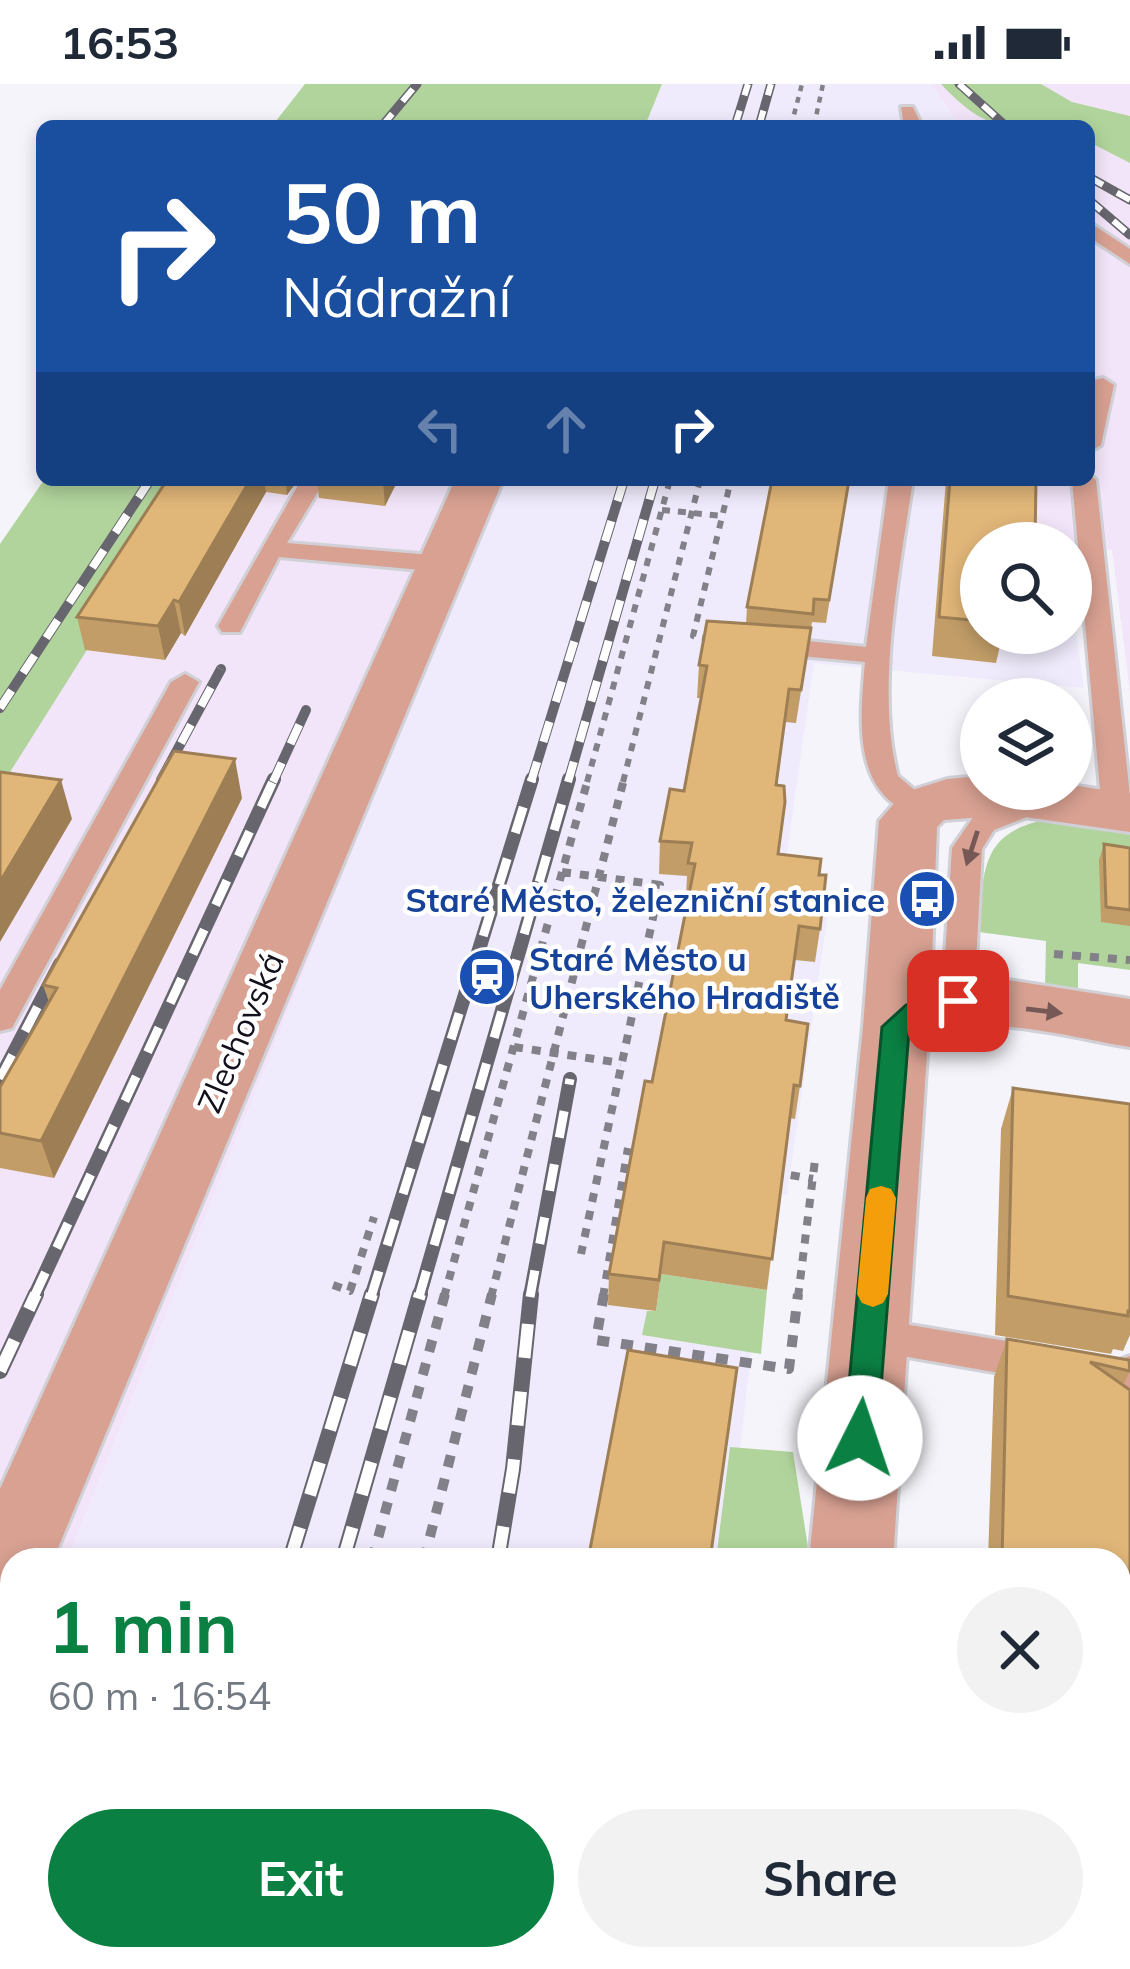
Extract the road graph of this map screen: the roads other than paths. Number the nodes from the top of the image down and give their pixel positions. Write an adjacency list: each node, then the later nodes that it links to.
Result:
1 (1095, 232): 2 (lane)
2 (1130, 258)
3 (1103, 385): 4 (lane)
4 (1095, 419)
5 (309, 486): 9 (lane)
6 (476, 486): 10 (street, Zlechovská)
7 (900, 486): 13 (lane)
8 (1085, 486): 19 (lane)
9 (272, 549): 10 (lane); 11 (lane)
10 (442, 564): 25 (street, Zlechovská)
11 (231, 626)
12 (717, 640): 13 (lane)
13 (880, 656): 16 (lane)
14 (185, 682): 21 (lane)
15 (960, 797): 16 (street)
16 (919, 806): 20 (street)
17 (1092, 808): 19 (street)
18 (1017, 810): 20 (lane, one-way to 20)
19 (1124, 812)
20 (927, 1014): 22 (street, one-way to 22); 23 (street)
21 (0, 1018)
22 (1130, 1023)
23 (868, 1334): 24 (lane); 26 (street)
24 (1130, 1373)
25 (16, 1548)
26 (851, 1548)

